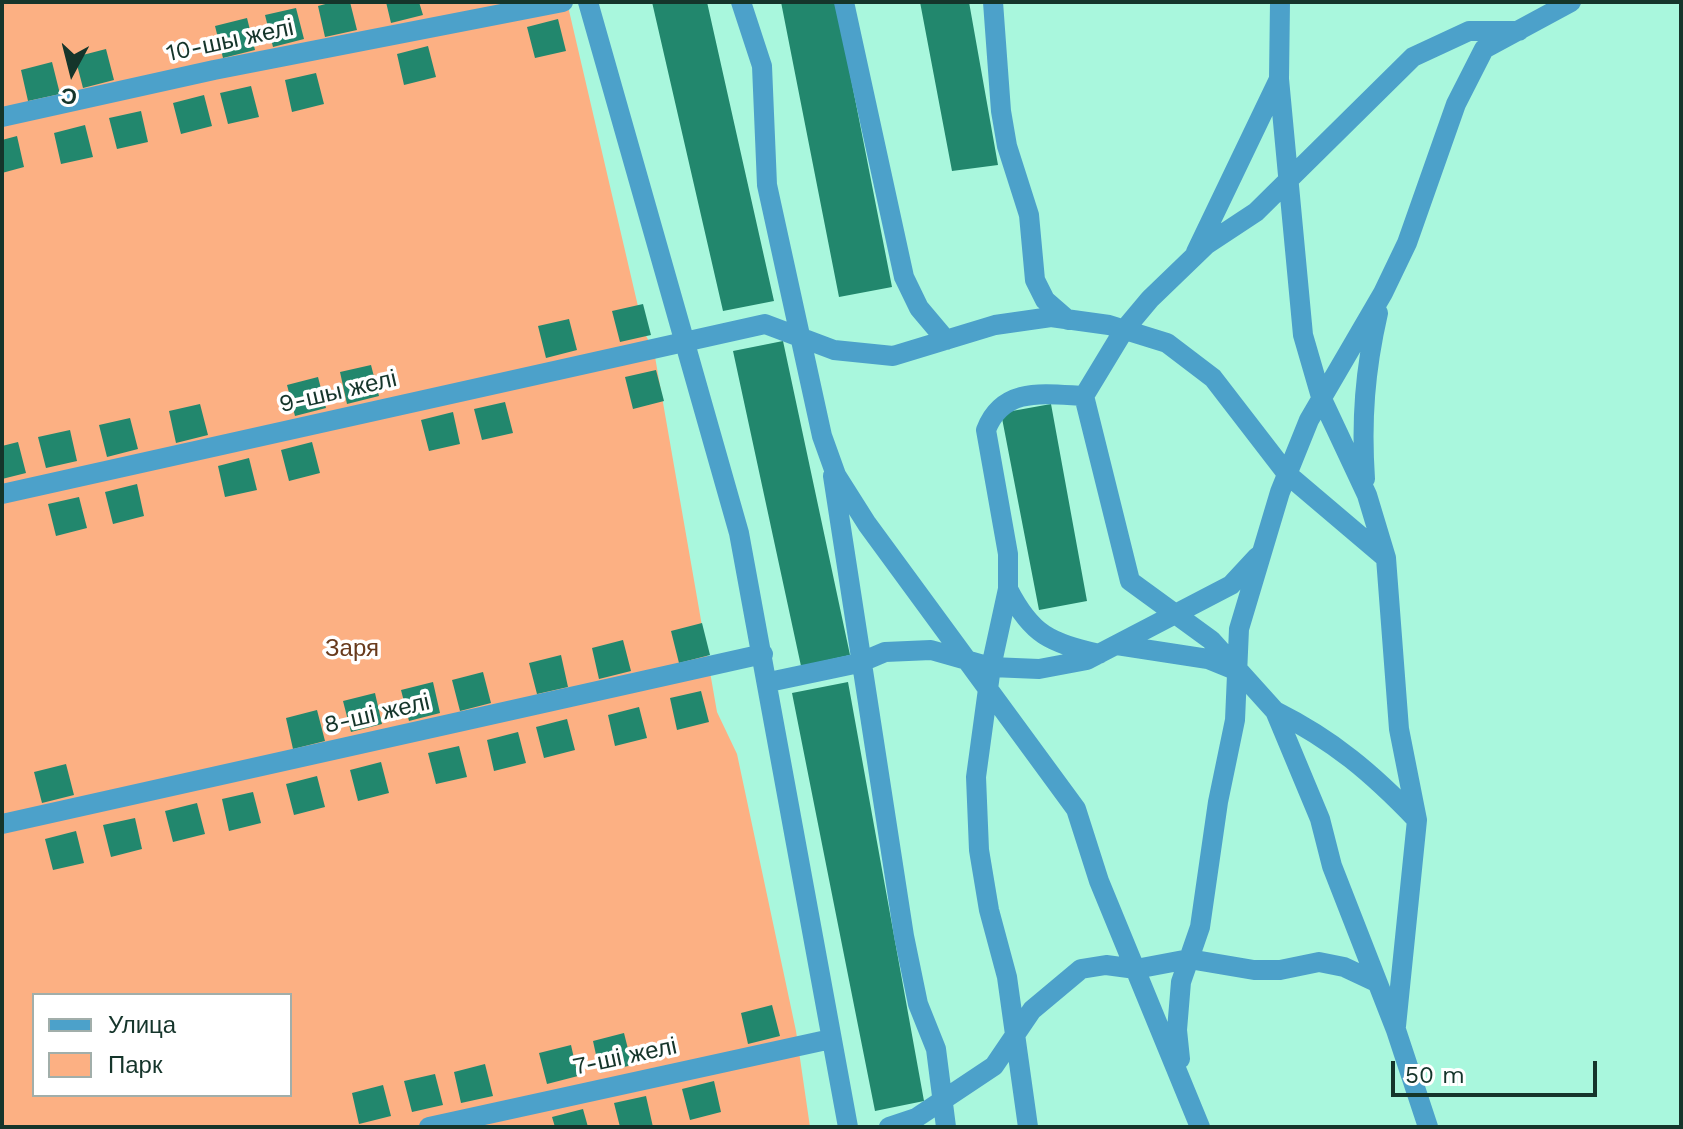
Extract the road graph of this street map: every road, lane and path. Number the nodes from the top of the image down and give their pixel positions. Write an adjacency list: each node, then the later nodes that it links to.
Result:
1 (563, 2): 10 (street, 10-шы желі)
2 (588, 2): 18 (street)
3 (741, 2): 16 (street)
4 (844, 2): 17 (street)
5 (993, 2): 14 (street)
6 (1571, 2): 8 (street)
7 (1282, 5): 9 (street)
8 (1519, 31): 11 (street); 13 (street)
9 (1279, 79): 11 (street); 12 (street)
10 (2, 117)
11 (1289, 179): 12 (street); 20 (street)
12 (1194, 256): 15 (street)
13 (1383, 293): 20 (street); 24 (street)
14 (1068, 320): 15 (street, 9-шы желі); 17 (street, 9-шы желі)
15 (1124, 330): 19 (street); 22 (street, 9-шы желі)
16 (799, 335): 17 (street, 9-шы желі); 18 (street, 9-шы желі); 21 (street)
17 (946, 340)
18 (685, 342): 23 (street, 9-шы желі); 30 (street)
19 (1084, 396): 27 (street); 28 (street)
20 (1321, 397): 22 (street); 24 (street)
21 (830, 457): 31 (street); 32 (street)
22 (1287, 474): 25 (street); 26 (street, 9-шы желі)
23 (2, 494)
24 (1367, 495): 26 (street)
25 (1262, 551): 28 (street); 34 (street)
26 (1386, 558): 38 (street)
27 (1008, 589): 29 (street); 33 (street)
28 (1178, 614): 29 (street); 34 (street)
29 (1108, 650): 33 (street); 34 (street)
30 (763, 654): 35 (street); 39 (street, 8-ші желі)
31 (966, 657): 32 (street); 33 (street); 36 (street)
32 (859, 663): 35 (street); 47 (street)
33 (991, 667): 36 (street)
34 (1238, 671): 37 (street); 40 (street)
35 (769, 682): 45 (street)
36 (988, 688): 41 (street); 44 (street)
37 (1275, 711): 38 (street); 42 (street)
38 (1417, 820): 43 (street)
39 (2, 824)
40 (1189, 959): 41 (street); 42 (street); 46 (street)
41 (1136, 969): 44 (street); 46 (street)
42 (1376, 982): 43 (street)
43 (1396, 1030): 54 (street)
44 (1016, 1035): 47 (street); 52 (street)
45 (831, 1039): 48 (street, 7-ші желі); 49 (street)
46 (1181, 1078): 53 (street)
47 (943, 1097): 50 (street); 51 (street)
48 (429, 1127)
49 (848, 1127)
50 (889, 1127)
51 (946, 1127)
52 (1028, 1127)
53 (1200, 1127)
54 (1428, 1127)

